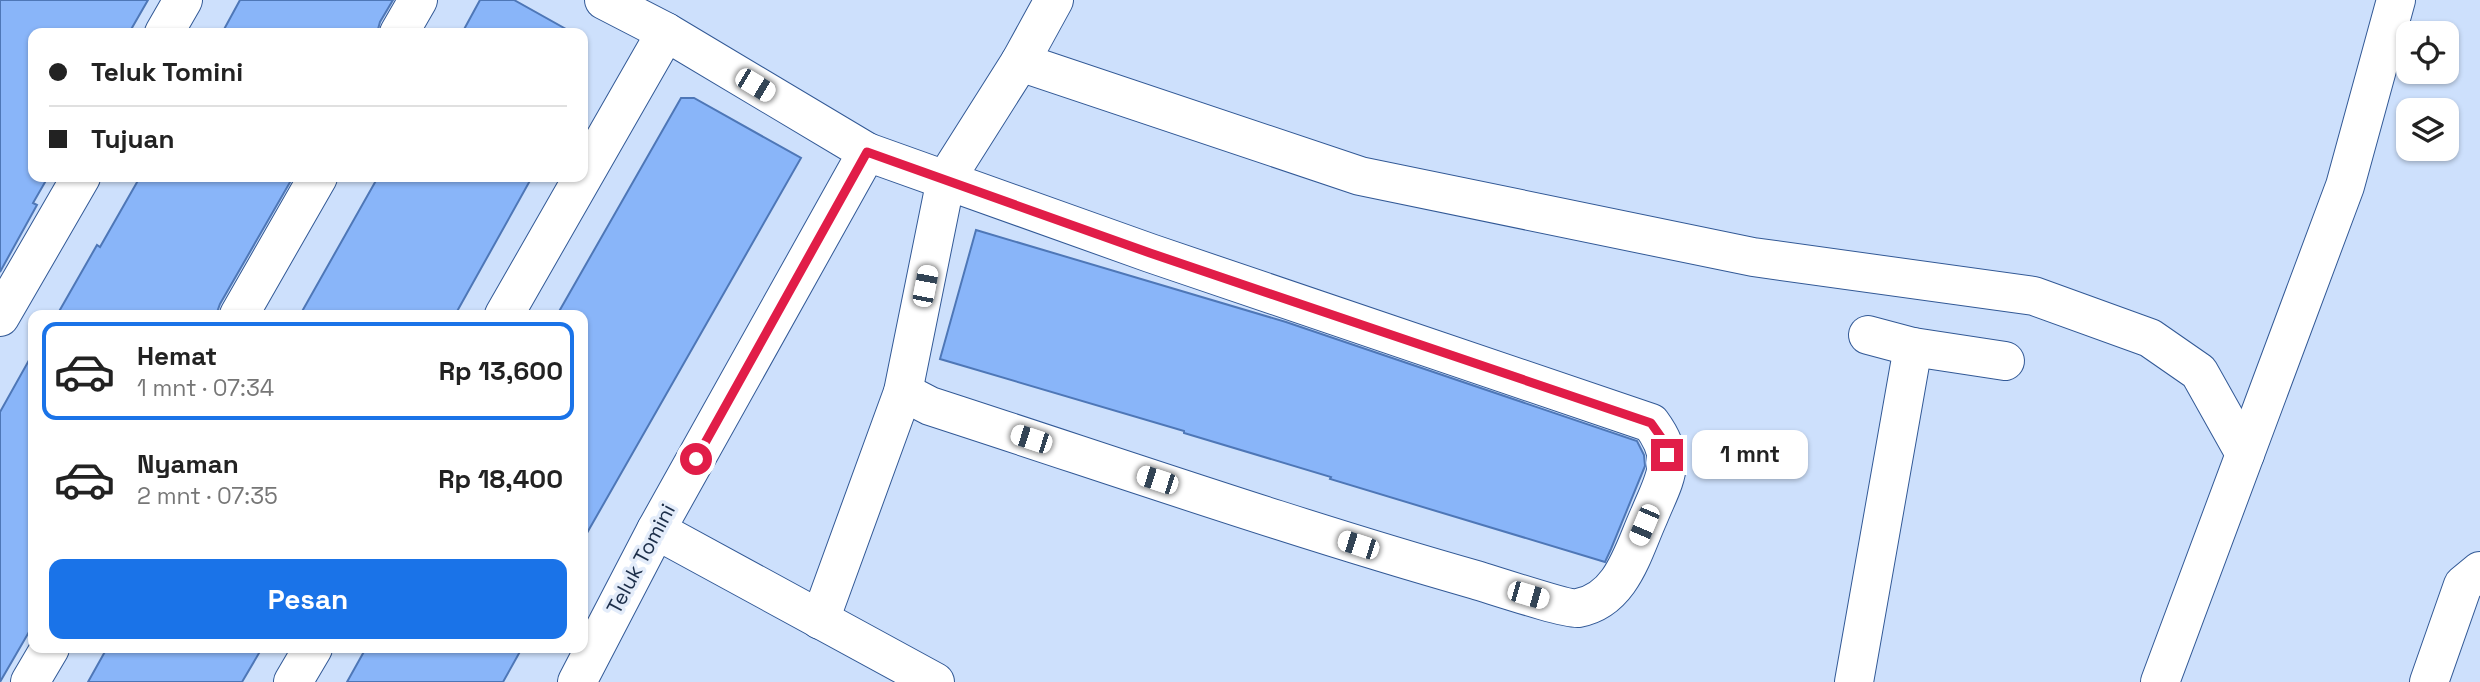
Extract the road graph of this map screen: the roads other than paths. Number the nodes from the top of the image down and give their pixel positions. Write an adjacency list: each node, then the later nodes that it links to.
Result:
1 (183, 0): 6 (street)
2 (418, 0): 7 (street)
3 (604, 0): 8 (street)
4 (1054, 0): 9 (street)
5 (2396, 0): 23 (street)
6 (167, 28)
7 (402, 28)
8 (666, 32): 10 (street); 11 (street)
9 (1020, 62): 12 (street); 23 (street)
10 (867, 152): 12 (street); 24 (street, Teluk Tomini)
11 (588, 168)
12 (946, 179): 22 (street); 22 (street)
13 (78, 182): 18 (street)
14 (315, 182): 16 (street)
15 (580, 182): 17 (street)
16 (242, 310)
17 (507, 310)
18 (0, 317)
19 (1868, 335): 20 (street)
20 (1913, 347): 21 (street); 33 (street)
21 (2005, 362)
22 (903, 392): 26 (street)
23 (2245, 454): 34 (street)
24 (656, 530): 26 (street); 31 (street, Teluk Tomini)
25 (2480, 571): 35 (street)
26 (820, 620): 32 (street)
27 (47, 653): 29 (street)
28 (310, 653): 30 (street)
29 (30, 682)
30 (293, 682)
31 (577, 682)
32 (934, 682)
33 (1854, 682)
34 (2160, 682)
35 (2429, 682)

